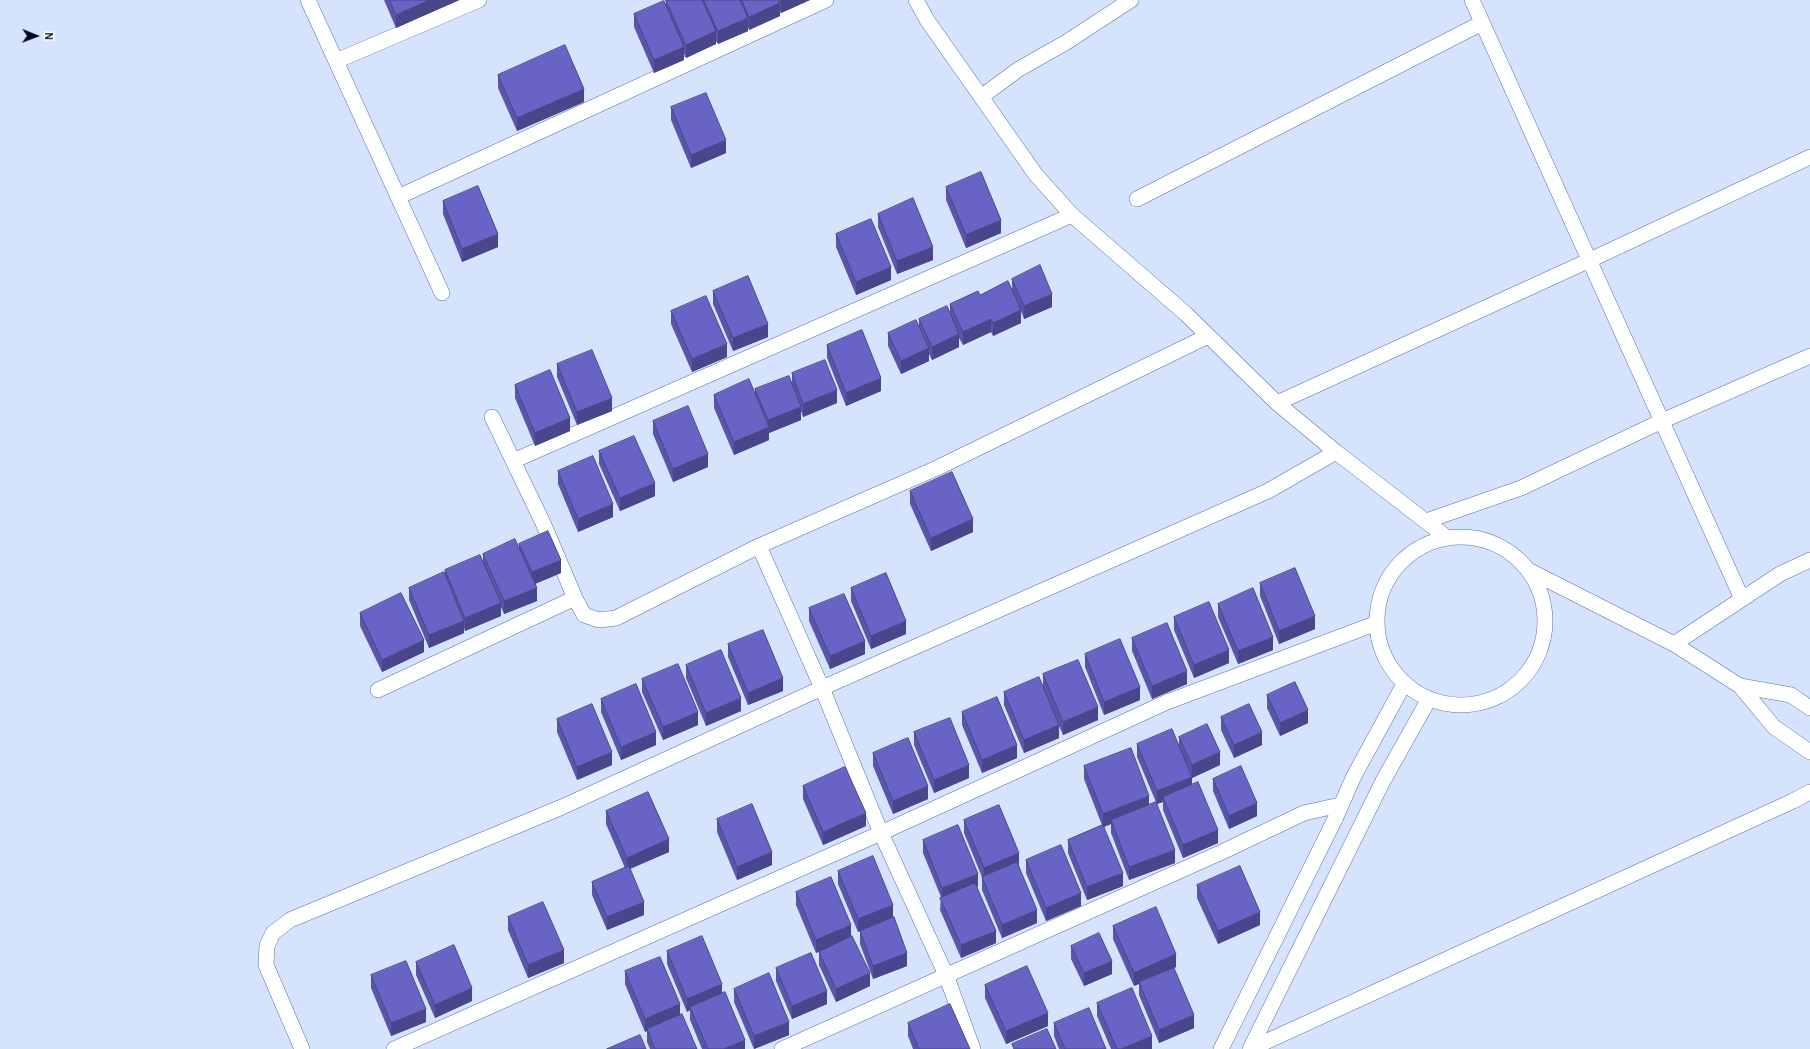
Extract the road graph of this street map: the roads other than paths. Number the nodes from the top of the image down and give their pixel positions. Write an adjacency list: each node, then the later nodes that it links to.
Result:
1 (308, 0): 8 (lane)
2 (479, 0): 8 (lane)
3 (826, 0): 11 (lane)
4 (916, 0): 9 (lane)
5 (1131, 0): 9 (lane)
6 (1472, 0): 7 (lane)
7 (1482, 23): 12 (lane); 14 (lane)
8 (336, 61): 11 (lane)
9 (981, 97): 13 (lane)
10 (1810, 157): 14 (lane)
11 (398, 196): 15 (lane)
12 (1136, 199)
13 (1072, 215): 16 (lane); 22 (lane)
14 (1590, 260): 18 (lane); 20 (lane)
15 (442, 293)
16 (1208, 336): 18 (lane); 25 (lane)
17 (1810, 356): 20 (lane)
18 (1277, 403): 21 (lane)
19 (492, 417): 22 (lane)
20 (1662, 421): 23 (lane); 29 (lane)
21 (1336, 452): 23 (lane); 34 (lane)
22 (514, 461): 28 (lane)
23 (1426, 521): 24 (lane)
24 (1446, 537): 27 (lane); 30 (lane)
25 (759, 546): 28 (lane); 34 (lane)
26 (1810, 560): 29 (lane)
27 (1530, 571): 31 (lane); 36 (lane)
28 (575, 598): 35 (lane)
29 (1742, 599): 31 (lane)
30 (1377, 623): 32 (lane); 41 (lane)
31 (1674, 644): 33 (lane)
32 (1404, 684): 36 (lane); 40 (lane)
33 (1740, 686): 37 (lane); 38 (lane)
34 (822, 688): 41 (lane); 43 (lane)
35 (378, 690)
36 (1429, 699): 48 (lane)
37 (1810, 708)
38 (1810, 752)
39 (1810, 792): 48 (lane)
40 (1340, 805): 42 (lane); 47 (lane)
41 (881, 833): 42 (lane); 44 (lane)
42 (946, 975): 45 (lane); 46 (lane)
43 (302, 1049)
44 (394, 1049)
45 (782, 1049)
46 (973, 1049)
47 (1221, 1049)
48 (1250, 1049)

